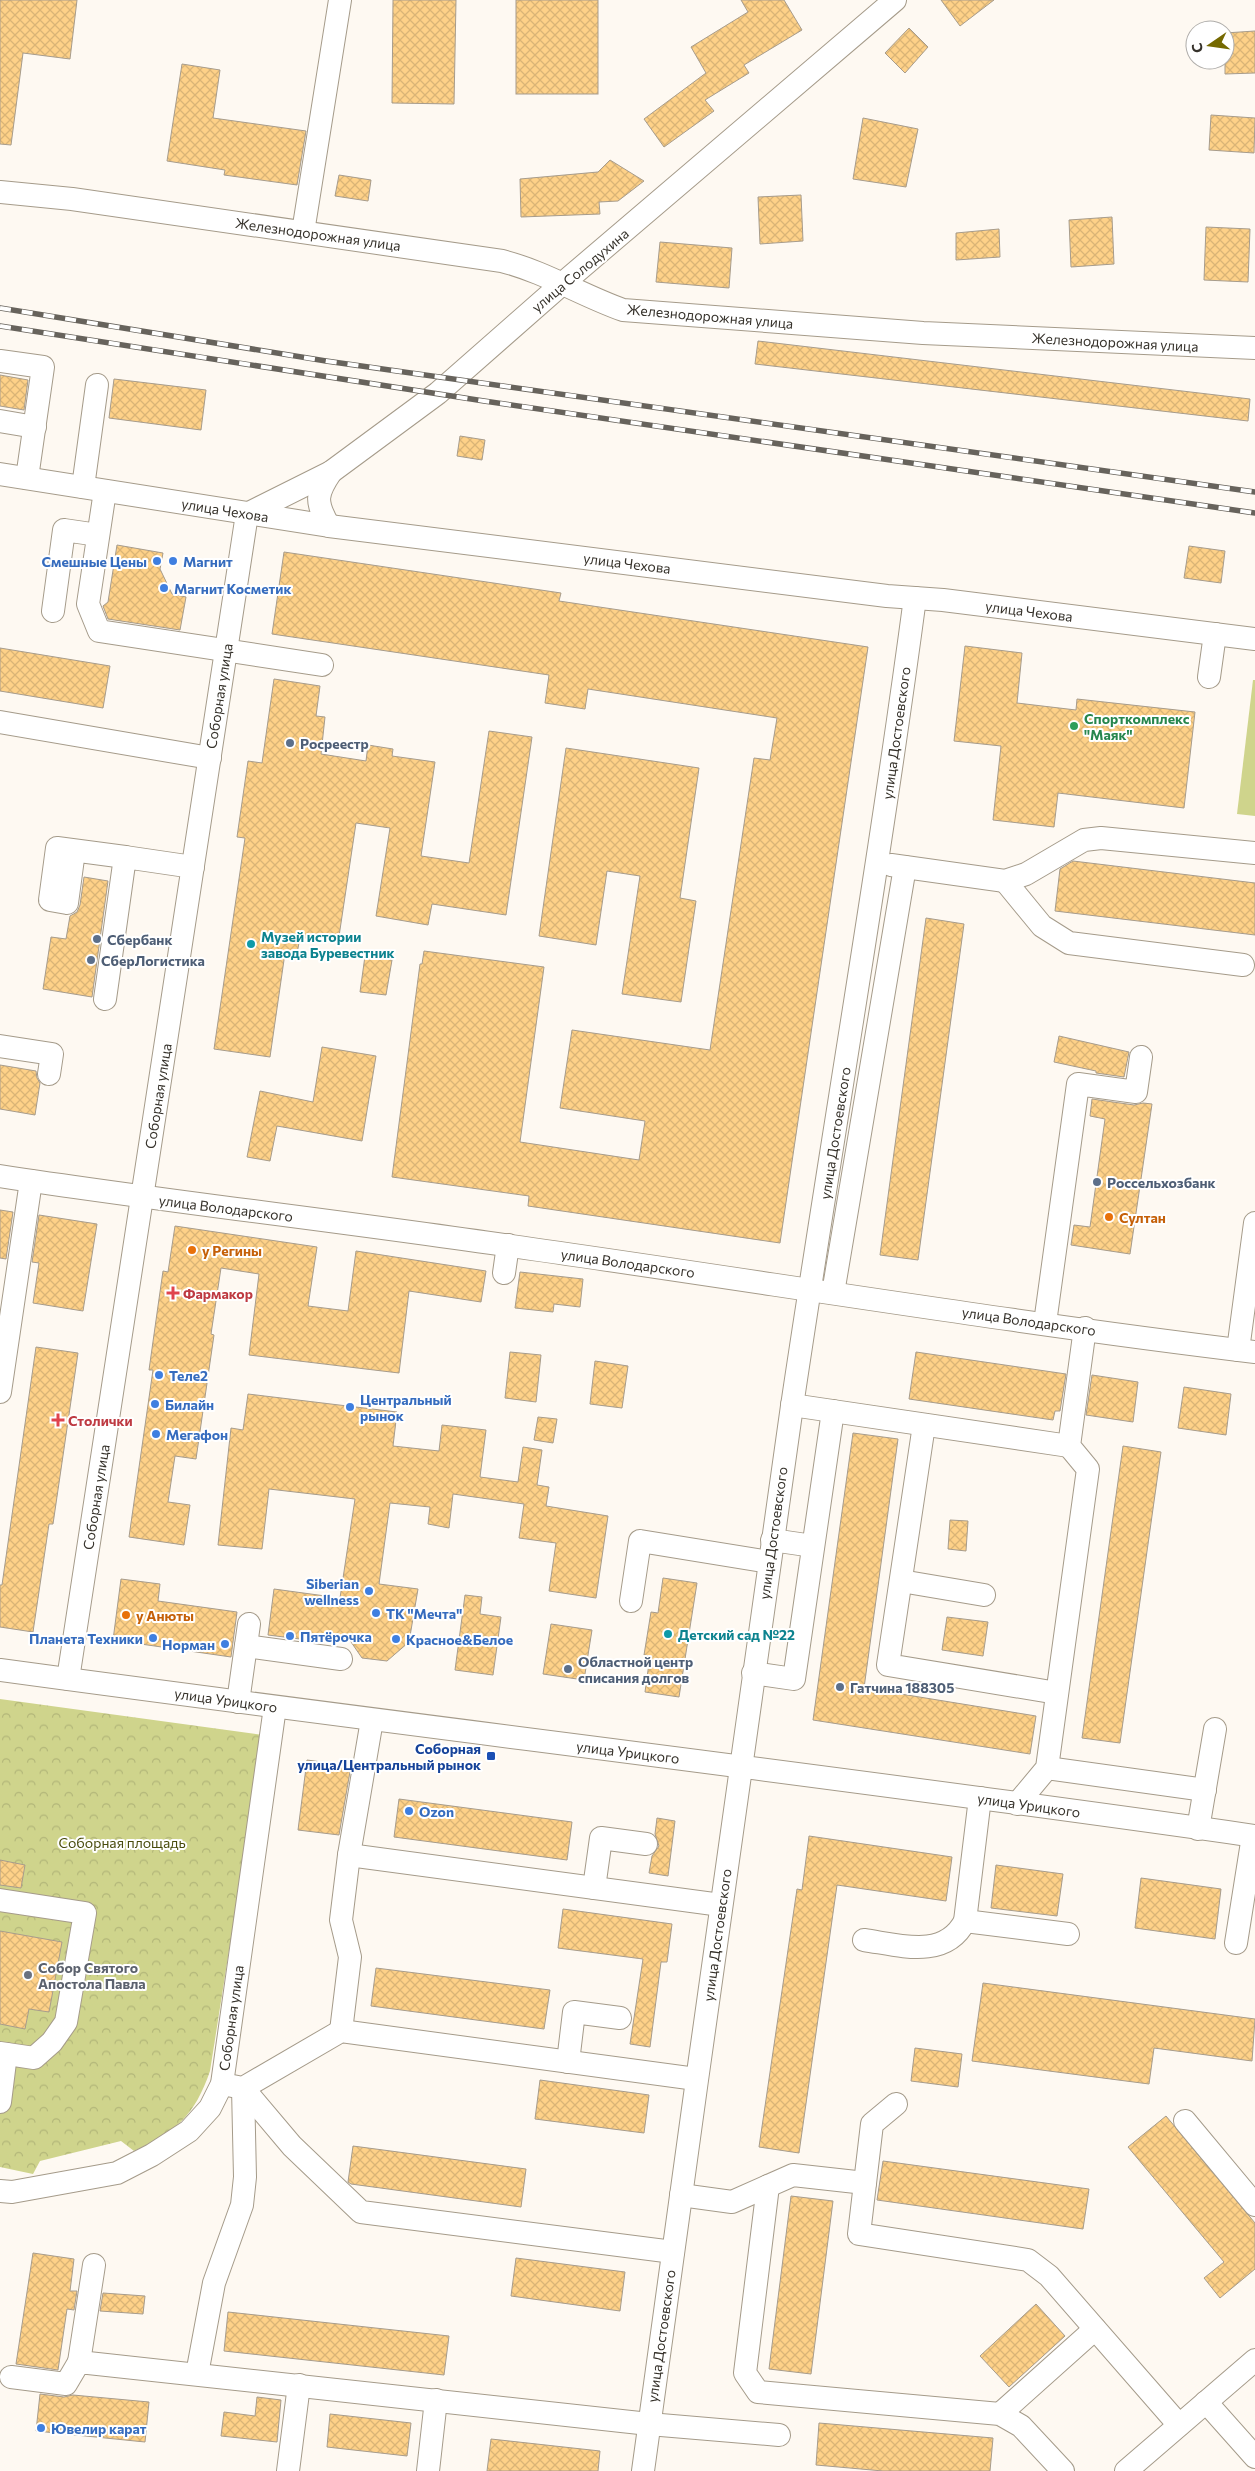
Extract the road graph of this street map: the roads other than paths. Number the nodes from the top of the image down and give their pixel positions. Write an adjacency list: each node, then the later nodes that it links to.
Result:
1 (340, 0): 4 (street)
2 (895, 0): 5 (street, улица Солодухина)
3 (0, 192): 4 (street, Железнодорожная улица)
4 (303, 232): 5 (street, Железнодорожная улица)
5 (562, 284): 6 (street, Железнодорожная улица); 11 (street, улица Солодухина)
6 (1255, 348)
7 (0, 361): 10 (street)
8 (97, 385): 14 (street)
9 (0, 421): 10 (street)
10 (34, 427): 13 (street)
11 (331, 472): 15 (street, улица Солодухина); 16 (street)
12 (0, 474): 13 (street, улица Чехова)
13 (27, 478): 14 (street, улица Чехова)
14 (94, 489): 15 (street, улица Чехова); 17 (street)
15 (247, 514): 16 (street, улица Чехова); 22 (street, Соборная улица)
16 (329, 526): 18 (street, улица Чехова)
17 (98, 535): 19 (street); 22 (street)
18 (915, 598): 20 (street, улица Чехова); 30 (street, улица Достоевского)
19 (52, 611)
20 (1215, 634): 21 (street, улица Чехова); 24 (street)
21 (1255, 639)
22 (226, 652): 23 (street); 26 (street, Соборная улица)
23 (322, 665)
24 (1209, 677)
25 (0, 722): 26 (street)
26 (210, 758): 31 (street, Соборная улица)
27 (74, 850): 29 (street)
28 (1255, 853): 33 (street)
29 (125, 857): 31 (street); 35 (street)
30 (878, 864): 32 (street); 45 (street, улица Достоевского)
31 (193, 867): 41 (street, Соборная улица)
32 (905, 867): 33 (street); 46 (street)
33 (1005, 881): 34 (street)
34 (1243, 965)
35 (105, 999)
36 (0, 1046): 38 (street)
37 (1141, 1056): 47 (street)
38 (49, 1074)
39 (0, 1176): 40 (street, улица Володарского)
40 (31, 1181): 41 (street, улица Володарского); 49 (street)
41 (142, 1198): 43 (street, улица Володарского); 67 (street, Соборная улица)
42 (1255, 1223): 50 (street)
43 (508, 1245): 44 (street); 45 (street, улица Володарского)
44 (504, 1273)
45 (810, 1290): 46 (street, улица Володарского); 52 (street, улица Достоевского)
46 (833, 1293): 47 (street, улица Володарского)
47 (1045, 1323): 48 (street, улица Володарского)
48 (1085, 1328): 50 (street, улица Володарского); 55 (street)
49 (4, 1331): 51 (street)
50 (1246, 1351)
51 (0, 1392)
52 (792, 1405): 53 (street); 56 (street, улица Достоевского)
53 (833, 1411): 54 (street); 57 (street)
54 (924, 1424): 55 (street); 59 (street)
55 (1069, 1446): 68 (street)
56 (772, 1540): 57 (street); 58 (street, улица Достоевского)
57 (813, 1546): 66 (street)
58 (769, 1562): 61 (street); 66 (street, улица Достоевского)
59 (900, 1581): 60 (street); 68 (street)
60 (984, 1595)
61 (631, 1600)
62 (249, 1624): 63 (street)
63 (246, 1646): 64 (street); 69 (street)
64 (341, 1659)
65 (0, 1670): 67 (street, улица Урицкого)
66 (753, 1672): 73 (street, улица Достоевского)
67 (68, 1679): 69 (street, улица Урицкого)
68 (1057, 1693): 74 (street)
69 (238, 1702): 70 (street, улица Урицкого)
70 (275, 1707): 71 (street, улица Урицкого); 94 (street, Соборная улица)
71 (372, 1720): 73 (street, улица Урицкого); 81 (street)
72 (1215, 1729): 75 (street)
73 (740, 1766): 76 (street, улица Урицкого); 84 (street, улица Достоевского)
74 (1047, 1768): 75 (street); 77 (street)
75 (1205, 1790): 78 (street)
76 (980, 1798): 77 (street, улица Урицкого); 85 (street)
77 (1017, 1804): 78 (street, улица Урицкого)
78 (1198, 1829): 79 (street, улица Урицкого)
79 (1254, 1836): 88 (street)
80 (646, 1844): 82 (street)
81 (349, 1855): 82 (street); 90 (street)
82 (594, 1888): 84 (street)
83 (0, 1900): 91 (street)
84 (721, 1905): 93 (street, улица Достоевского)
85 (965, 1921): 86 (street); 87 (street)
86 (1068, 1934)
87 (864, 1940)
88 (1236, 1943)
89 (620, 2018): 92 (street)
90 (340, 2031): 92 (street); 94 (street)
91 (3, 2054): 95 (street)
92 (568, 2062): 93 (street)
93 (696, 2079): 101 (street, улица Достоевского)
94 (232, 2086): 100 (street, Соборная улица); 105 (street); 110 (street)
95 (0, 2102)
96 (896, 2104): 98 (street)
97 (1186, 2121): 103 (street)
98 (865, 2183): 99 (street); 107 (street)
99 (768, 2186): 102 (street); 104 (street)
100 (6, 2191)
101 (681, 2195): 102 (street); 105 (street, улица Достоевского)
102 (732, 2202): 104 (street)
103 (1255, 2205)
104 (764, 2222): 115 (street)
105 (673, 2252): 116 (street, улица Достоевского)
106 (94, 2265): 109 (street)
107 (1095, 2329): 115 (street); 117 (street)
108 (1255, 2360): 114 (street)
109 (79, 2362): 110 (street); 111 (street)
110 (197, 2374): 112 (street)
111 (12, 2377)
112 (298, 2385): 113 (street); 120 (street)
113 (436, 2400): 116 (street); 121 (street)
114 (1206, 2402): 117 (street); 119 (street)
115 (1000, 2414): 123 (street)
116 (649, 2424): 118 (street); 122 (street, улица Достоевского)
117 (1180, 2425): 124 (street)
118 (779, 2434)
119 (1255, 2457)
120 (288, 2471)
121 (428, 2471)
122 (642, 2471)
123 (1063, 2471)
124 (1126, 2471)

